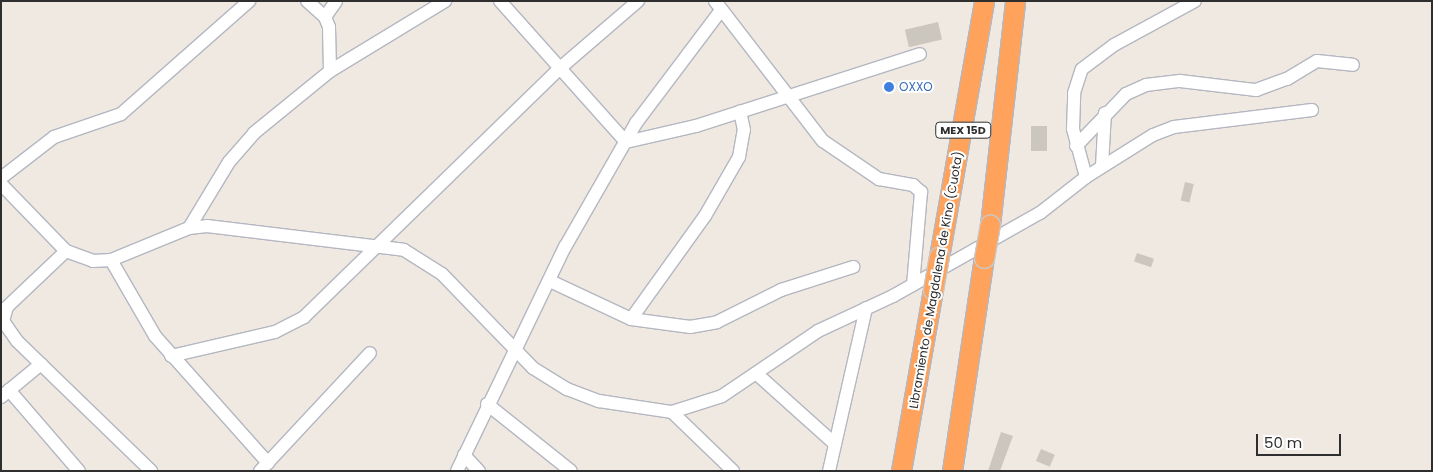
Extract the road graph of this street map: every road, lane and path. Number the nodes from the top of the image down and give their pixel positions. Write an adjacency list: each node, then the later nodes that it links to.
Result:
1 (249, 1): 24 (street)
2 (307, 1): 11 (street)
3 (336, 1): 11 (street)
4 (445, 1): 15 (street)
5 (500, 1): 14 (street)
6 (638, 1): 14 (street)
7 (984, 1): 53 (highway, Libramiento de Magdalena de Kino (Cuota) / MEX 15D, bridge)
8 (1016, 1): 54 (highway, MEX 15D, bridge)
9 (1195, 1): 21 (street)
10 (718, 5): 16 (street); 20 (street)
11 (325, 17): 15 (street)
12 (920, 54): 16 (street)
13 (1354, 65): 19 (street)
14 (559, 69): 20 (street); 27 (street)
15 (330, 71): 26 (street)
16 (787, 93): 18 (street); 32 (street)
17 (1312, 110): 22 (street)
18 (740, 111): 20 (street); 34 (street)
19 (1105, 113): 21 (street); 22 (street)
20 (626, 142): 31 (street)
21 (1076, 146): 23 (street)
22 (1102, 166): 23 (street)
23 (1086, 176): 32 (street)
24 (1, 178)
25 (1, 184): 28 (street)
26 (189, 228): 27 (street); 29 (street)
27 (380, 244): 35 (street); 37 (street)
28 (66, 251): 29 (street); 38 (street)
29 (111, 260): 37 (street)
30 (854, 267): 34 (street)
31 (550, 280): 34 (street); 35 (street)
32 (913, 285): 33 (street)
33 (866, 308): 39 (street); 43 (street)
34 (631, 319)
35 (515, 351): 41 (street); 42 (street)
36 (370, 353): 45 (street)
37 (171, 356): 45 (street)
38 (41, 364): 40 (street); 47 (street)
39 (758, 375): 42 (street); 43 (street)
40 (5, 394): 46 (street)
41 (486, 404): 44 (street); 50 (street)
42 (672, 412): 51 (street)
43 (836, 444): 52 (street)
44 (464, 455): 48 (street); 49 (street)
45 (264, 467)
46 (79, 471)
47 (151, 471)
48 (457, 471)
49 (479, 471)
50 (570, 471)
51 (733, 471)
52 (829, 471)
53 (902, 471)
54 (952, 471)

